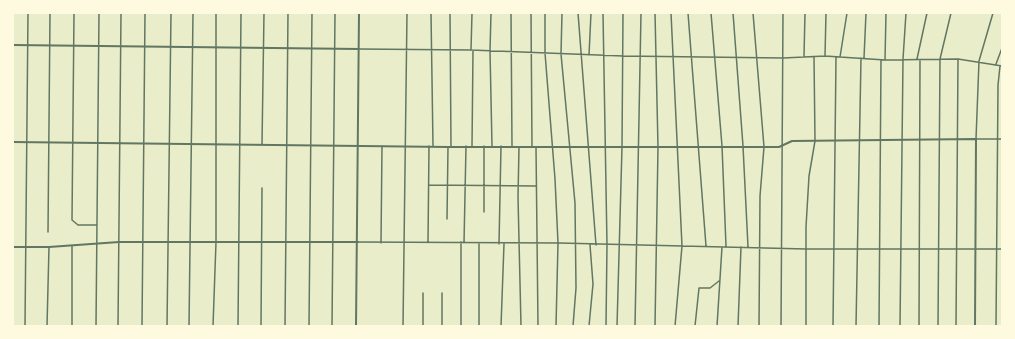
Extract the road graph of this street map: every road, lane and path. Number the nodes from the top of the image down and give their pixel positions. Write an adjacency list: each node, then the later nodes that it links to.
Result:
1 (28, 13): 47 (street)
2 (50, 13): 48 (street)
3 (74, 13): 49 (street)
4 (99, 13): 50 (street)
5 (121, 13): 51 (street)
6 (145, 13): 52 (street)
7 (170, 13): 53 (street)
8 (192, 13): 54 (street)
9 (216, 13): 55 (street)
10 (241, 13): 56 (street)
11 (264, 13): 57 (street)
12 (288, 13): 58 (street)
13 (312, 13): 59 (street)
14 (335, 13): 60 (street)
15 (359, 13): 62 (street)
16 (407, 13): 63 (street)
17 (431, 13): 64 (street)
18 (450, 13): 65 (street)
19 (472, 13): 66 (street)
20 (491, 13): 67 (street)
21 (511, 13): 68 (street)
22 (531, 13): 69 (street)
23 (545, 13): 70 (street)
24 (562, 13): 71 (street)
25 (578, 13): 72 (street)
26 (591, 13): 73 (street)
27 (603, 13): 74 (street)
28 (623, 13): 75 (street)
29 (641, 13): 76 (street)
30 (655, 13): 77 (street)
31 (671, 13): 78 (street)
32 (688, 13): 79 (street)
33 (711, 13): 82 (street)
34 (733, 13): 83 (street)
35 (753, 13): 84 (street)
36 (783, 13): 88 (street)
37 (806, 13): 80 (street)
38 (826, 13): 81 (street)
39 (847, 13): 87 (street)
40 (866, 13): 90 (street)
41 (886, 13): 96 (street)
42 (906, 13): 92 (street)
43 (927, 13): 93 (street)
44 (951, 13): 94 (street)
45 (993, 13): 97 (street)
46 (13, 45): 47 (street)
47 (27, 45): 48 (street); 112 (street)
48 (50, 45): 49 (street); 113 (street)
49 (73, 45): 50 (street); 114 (street)
50 (99, 46): 51 (street); 115 (street)
51 (121, 46): 52 (street); 116 (street)
52 (145, 46): 53 (street); 117 (street)
53 (170, 46): 54 (street); 118 (street)
54 (192, 46): 55 (street); 119 (street)
55 (216, 47): 56 (street); 120 (street)
56 (241, 47): 57 (street); 121 (street)
57 (263, 48): 58 (street); 122 (street)
58 (287, 48): 59 (street); 123 (street)
59 (312, 48): 60 (street); 124 (street)
60 (334, 48): 62 (street); 125 (street)
61 (1002, 48): 98 (street)
62 (359, 49): 63 (street); 126 (street)
63 (407, 49): 64 (street); 128 (street)
64 (432, 50): 65 (street); 129 (street)
65 (450, 50): 66 (street); 130 (street)
66 (472, 50): 67 (street); 132 (street)
67 (490, 51): 68 (street); 134 (street)
68 (511, 52): 69 (street); 136 (street)
69 (531, 52): 70 (street); 142 (street)
70 (545, 53): 71 (street); 144 (street)
71 (562, 54): 72 (street); 145 (street)
72 (580, 55): 73 (street); 146 (street)
73 (589, 55): 74 (street)
74 (604, 56): 75 (street); 147 (street)
75 (623, 56): 76 (street); 148 (street)
76 (641, 56): 77 (street); 149 (street)
77 (655, 56): 78 (street); 150 (street)
78 (673, 56): 79 (street); 151 (street)
79 (690, 56): 82 (street); 152 (street)
80 (804, 56): 85 (street); 88 (street)
81 (825, 56): 85 (street); 86 (street)
82 (714, 57): 83 (street); 138 (street)
83 (736, 57): 84 (street); 139 (street)
84 (757, 57): 88 (street); 153 (street)
85 (814, 57): 110 (street)
86 (836, 57): 87 (street); 105 (street)
87 (840, 57): 89 (street)
88 (783, 58): 140 (street)
89 (861, 58): 90 (street); 106 (street)
90 (864, 58): 91 (street)
91 (881, 59): 96 (street); 107 (street)
92 (903, 59): 93 (street); 96 (street); 108 (street)
93 (919, 59): 94 (street); 109 (street)
94 (940, 59): 95 (street); 100 (street)
95 (958, 59): 97 (street); 101 (street)
96 (885, 60)
97 (979, 61): 98 (street); 102 (street)
98 (996, 64): 99 (street)
99 (1001, 66): 103 (street)
100 (939, 139): 101 (street); 109 (street); 217 (street)
101 (957, 139): 102 (street); 218 (street)
102 (976, 139): 103 (street); 208 (street)
103 (998, 139): 104 (street); 209 (street)
104 (1002, 139)
105 (834, 140): 106 (street); 110 (street); 212 (street)
106 (859, 140): 107 (street); 213 (street)
107 (880, 140): 108 (street); 214 (street)
108 (902, 140): 109 (street); 215 (street)
109 (921, 140): 216 (street)
110 (815, 141): 140 (street); 211 (street)
111 (13, 142): 112 (street)
112 (26, 142): 113 (street); 202 (street)
113 (48, 142): 114 (street); 165 (street)
114 (73, 142): 115 (street); 164 (street)
115 (98, 142): 116 (street); 164 (street)
116 (120, 142): 117 (street); 169 (street)
117 (145, 142): 118 (street); 170 (street)
118 (168, 143): 119 (street); 171 (street)
119 (191, 143): 120 (street); 172 (street)
120 (216, 144): 121 (street); 173 (street)
121 (240, 144): 122 (street); 166 (street)
122 (262, 144): 123 (street)
123 (287, 144): 124 (street); 168 (street)
124 (311, 145): 125 (street); 174 (street)
125 (333, 145): 126 (street); 175 (street)
126 (359, 145): 127 (street); 176 (street)
127 (382, 146): 128 (street); 182 (street)
128 (405, 146): 129 (street); 177 (street)
129 (431, 146): 141 (street); 154 (street)
130 (451, 146): 131 (street); 141 (street)
131 (466, 146): 132 (street); 156 (street)
132 (472, 146): 133 (street)
133 (484, 146): 134 (street); 157 (street)
134 (492, 146): 135 (street)
135 (501, 146): 136 (street); 158 (street)
136 (512, 146): 137 (street)
137 (519, 146): 142 (street); 159 (street)
138 (722, 146): 139 (street); 152 (street); 199 (street)
139 (743, 146): 153 (street); 205 (street)
140 (783, 146): 153 (street); 207 (street)
141 (448, 147): 155 (street)
142 (532, 147): 143 (street)
143 (536, 147): 144 (street); 160 (street)
144 (552, 147): 145 (street); 183 (street)
145 (571, 147): 146 (street); 184 (street)
146 (588, 147): 147 (street); 191 (street)
147 (606, 147): 148 (street); 192 (street)
148 (622, 147): 149 (street); 193 (street)
149 (639, 147): 150 (street); 196 (street)
150 (658, 147): 151 (street); 194 (street)
151 (679, 147): 152 (street); 197 (street)
152 (700, 147): 198 (street)
153 (764, 147): 206 (street)
154 (429, 185): 155 (street); 178 (street)
155 (447, 186): 156 (street); 163 (street)
156 (466, 186): 157 (street); 180 (street)
157 (484, 186): 158 (street); 162 (street)
158 (501, 186): 159 (street); 186 (street)
159 (518, 186): 160 (street); 188 (street)
160 (536, 186): 189 (street)
161 (262, 188): 167 (street)
162 (484, 212)
163 (447, 219)
164 (97, 224): 181 (street)
165 (48, 232)
166 (239, 241): 167 (street); 173 (street); 231 (street)
167 (261, 241): 168 (street); 232 (street)
168 (286, 241): 174 (street); 233 (street)
169 (119, 242): 170 (street); 181 (street); 226 (street)
170 (143, 242): 171 (street); 227 (street)
171 (167, 242): 172 (street); 228 (street)
172 (190, 242): 173 (street); 229 (street)
173 (216, 242): 230 (street)
174 (311, 242): 175 (street); 234 (street)
175 (333, 242): 176 (street); 235 (street)
176 (358, 242): 182 (street); 236 (street)
177 (404, 242): 178 (street); 182 (street); 237 (street)
178 (428, 242): 179 (street)
179 (460, 242): 180 (street); 240 (street)
180 (464, 242): 185 (street)
181 (96, 243): 195 (street); 225 (street)
182 (381, 243)
183 (558, 243): 184 (street); 189 (street); 245 (street)
184 (576, 243): 190 (street); 246 (street)
185 (479, 244): 186 (street); 241 (street)
186 (499, 244): 187 (street)
187 (504, 244): 188 (street); 242 (street)
188 (520, 244): 189 (street); 243 (street)
189 (538, 244): 244 (street)
190 (590, 245): 191 (street); 247 (street)
191 (596, 245): 192 (street)
192 (607, 245): 193 (street); 248 (street)
193 (620, 245): 196 (street); 249 (street)
194 (657, 245): 196 (street); 197 (street); 251 (street)
195 (72, 246): 203 (street); 224 (street)
196 (637, 246): 250 (street)
197 (682, 246): 198 (street); 252 (street)
198 (706, 246): 204 (street)
199 (726, 246): 200 (street); 204 (street)
200 (741, 246): 205 (street); 255 (street)
201 (13, 247): 202 (street)
202 (26, 247): 203 (street); 222 (street)
203 (48, 247): 223 (street)
204 (722, 247): 219 (street)
205 (748, 247): 206 (street)
206 (760, 248): 207 (street); 256 (street)
207 (782, 249): 211 (street); 257 (street)
208 (976, 249): 209 (street); 218 (street); 266 (street)
209 (997, 249): 210 (street); 267 (street)
210 (1002, 249)
211 (806, 250): 212 (street); 258 (street)
212 (834, 250): 213 (street); 259 (street)
213 (857, 250): 214 (street); 260 (street)
214 (878, 250): 215 (street); 261 (street)
215 (900, 250): 216 (street); 262 (street)
216 (920, 250): 217 (street); 263 (street)
217 (938, 250): 218 (street); 264 (street)
218 (956, 250): 265 (street)
219 (719, 281): 253 (street); 254 (street)
220 (423, 293): 238 (street)
221 (442, 293): 239 (street)
222 (25, 326)
223 (47, 326)
224 (72, 326)
225 (96, 326)
226 (118, 326)
227 (142, 326)
228 (167, 326)
229 (189, 326)
230 (213, 326)
231 (238, 326)
232 (260, 326)
233 (285, 326)
234 (309, 326)
235 (332, 326)
236 (356, 326)
237 (404, 326)
238 (423, 326)
239 (442, 326)
240 (460, 326)
241 (479, 326)
242 (501, 326)
243 (521, 326)
244 (538, 326)
245 (556, 326)
246 (573, 326)
247 (589, 326)
248 (606, 326)
249 (617, 326)
250 (635, 326)
251 (655, 326)
252 (674, 326)
253 (695, 326)
254 (717, 326)
255 (738, 326)
256 (758, 326)
257 (781, 326)
258 (806, 326)
259 (833, 326)
260 (856, 326)
261 (879, 326)
262 (900, 326)
263 (919, 326)
264 (938, 326)
265 (956, 326)
266 (975, 326)
267 (996, 326)

